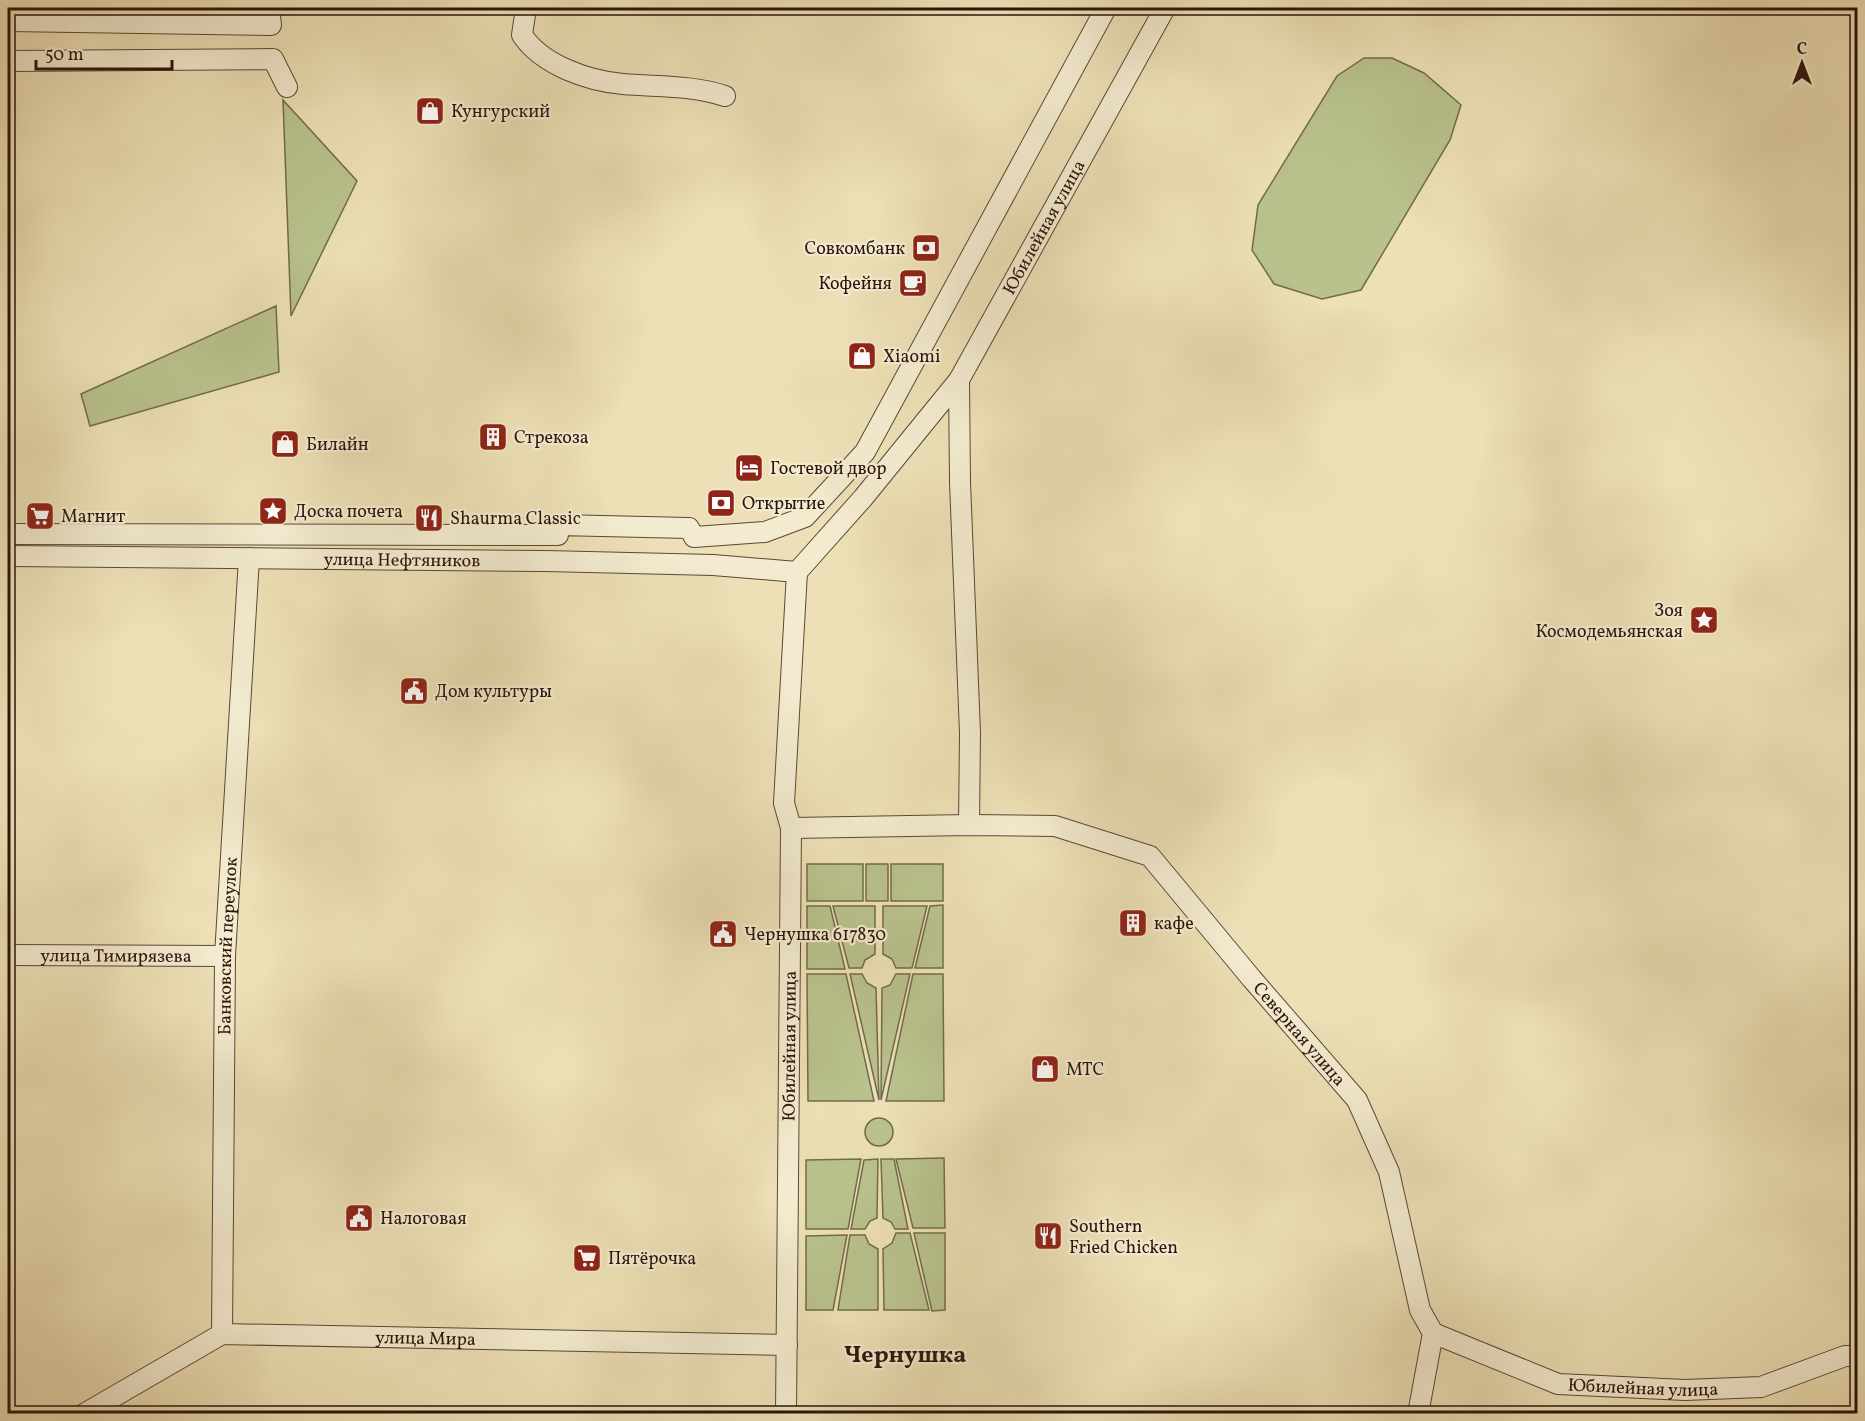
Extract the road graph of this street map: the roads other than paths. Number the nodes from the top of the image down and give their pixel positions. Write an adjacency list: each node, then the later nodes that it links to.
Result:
1 (269, 8): 5 (street)
2 (526, 8): 8 (street)
3 (1106, 8): 10 (street)
4 (1165, 8): 9 (street, Юбилейная улица)
5 (8, 21)
6 (8, 61): 7 (street)
7 (287, 87)
8 (724, 96)
9 (959, 380): 13 (street, Юбилейная улица); 14 (street)
10 (8, 534)
11 (8, 556): 12 (street, улица Нефтяников)
12 (249, 558): 13 (street, улица Нефтяников); 17 (street, Банковский переулок)
13 (797, 572): 15 (street, Юбилейная улица)
14 (969, 825): 15 (street, Северная улица); 18 (street, Северная улица)
15 (791, 828): 20 (street, Юбилейная улица)
16 (8, 955): 17 (street, улица Тимирязева)
17 (225, 956): 19 (street, Банковский переулок)
18 (1433, 1333): 21 (street, Юбилейная улица); 24 (street)
19 (222, 1334): 20 (street, улица Мира); 22 (street)
20 (787, 1346): 23 (street, Юбилейная улица)
21 (1857, 1356)
22 (84, 1413)
23 (786, 1413)
24 (1418, 1413)

